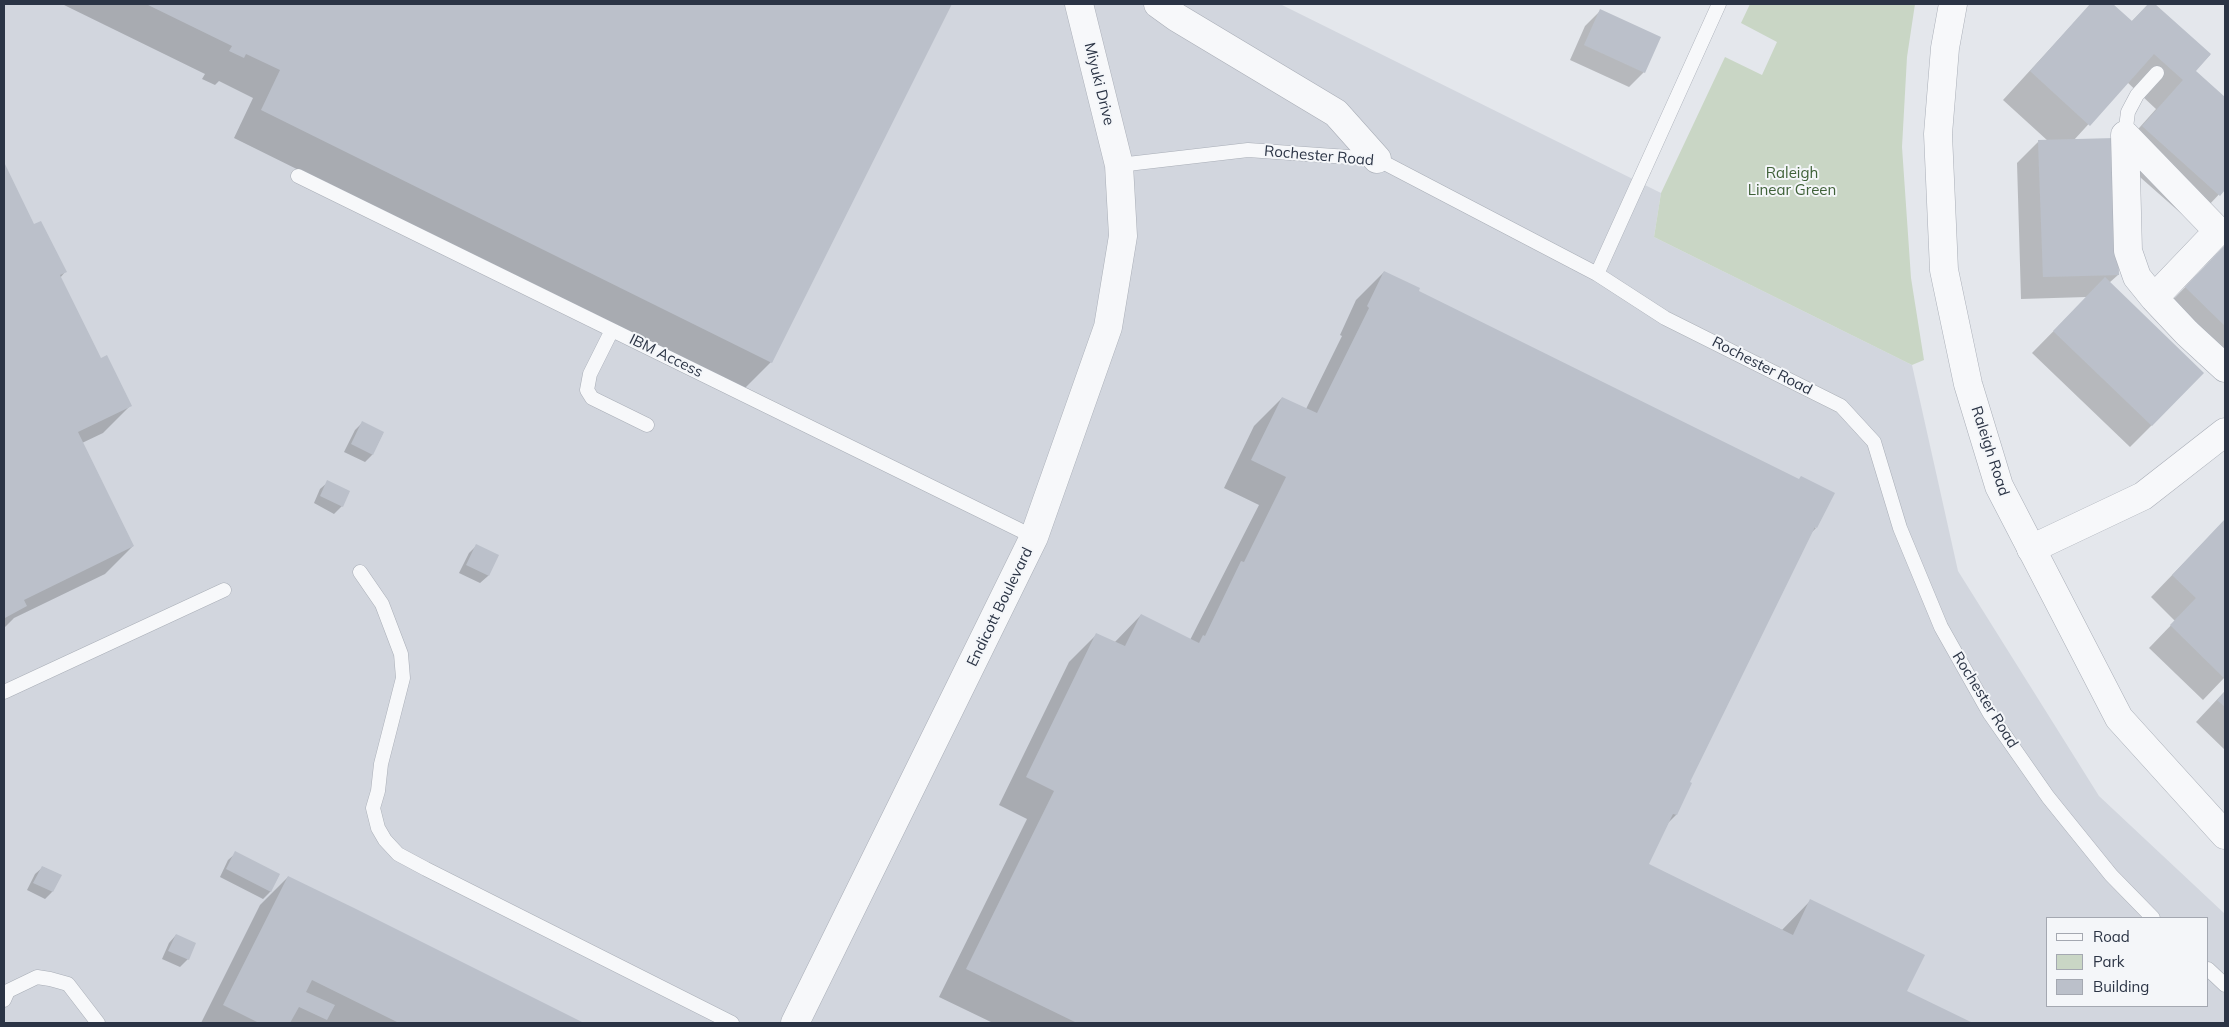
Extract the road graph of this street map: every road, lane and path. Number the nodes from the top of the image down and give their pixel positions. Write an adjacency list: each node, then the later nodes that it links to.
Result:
1 (1079, 4): 8 (street, Miyuki Drive)
2 (1158, 4): 7 (street)
3 (1719, 4): 11 (lane)
4 (1953, 4): 18 (street, Raleigh Road)
5 (2157, 73): 6 (lane)
6 (2126, 135): 10 (street); 12 (street)
7 (1377, 159): 8 (lane, Rochester Road); 11 (lane, Rochester Road)
8 (1119, 165): 17 (street, Endicott Boulevard)
9 (298, 176): 13 (lane, IBM Access)
10 (2222, 227): 12 (street)
11 (1597, 274): 23 (lane, Rochester Road)
12 (2154, 298): 14 (street)
13 (612, 330): 15 (lane); 17 (lane, IBM Access)
14 (2225, 368)
15 (647, 425)
16 (2225, 432): 18 (street)
17 (1034, 537): 29 (street, Endicott Boulevard)
18 (2031, 549): 22 (street, Raleigh Road)
19 (360, 572): 28 (lane)
20 (224, 590): 21 (lane)
21 (4, 692)
22 (2225, 835)
23 (2152, 917)
24 (2209, 970): 25 (lane)
25 (2225, 985)
26 (4, 1000): 27 (lane)
27 (98, 1023)
28 (732, 1023)
29 (795, 1023)

